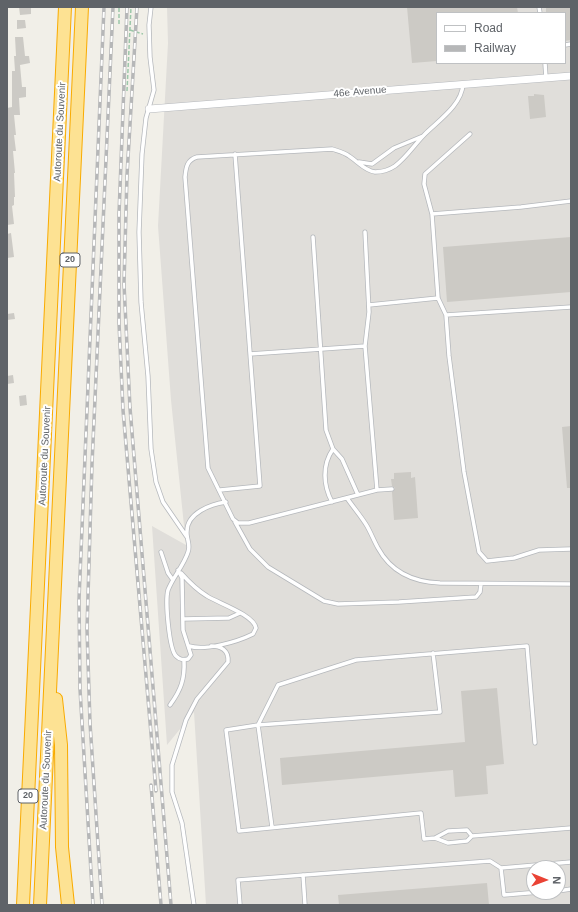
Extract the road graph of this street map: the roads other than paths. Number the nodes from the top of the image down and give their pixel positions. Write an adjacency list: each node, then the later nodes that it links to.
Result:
1 (66, 7): 61 (highway, Autoroute du Souvenir / 20)
2 (82, 7): 47 (highway, Autoroute du Souvenir / 20)
3 (151, 7): 8 (lane)
4 (544, 64): 6 (lane)
5 (571, 76): 6 (street, 46e Avenue)
6 (546, 78): 7 (street, 46e Avenue)
7 (463, 84): 8 (street, 46e Avenue); 10 (lane)
8 (150, 109): 35 (lane)
9 (470, 134): 14 (lane)
10 (424, 135): 12 (lane); 12 (lane)
11 (235, 154): 12 (lane); 23 (lane); 26 (lane)
12 (357, 161)
13 (571, 201): 14 (lane)
14 (432, 214): 17 (lane)
15 (365, 232): 18 (lane)
16 (312, 237): 22 (lane)
17 (438, 298): 18 (lane); 20 (lane)
18 (369, 305): 21 (lane)
19 (571, 307): 20 (lane)
20 (446, 315): 36 (lane)
21 (365, 346): 22 (lane); 27 (lane)
22 (320, 349): 23 (lane); 24 (lane)
23 (250, 354): 26 (lane)
24 (333, 448): 28 (lane); 31 (lane)
25 (392, 488): 27 (lane)
26 (220, 490): 30 (lane)
27 (377, 490): 28 (lane)
28 (358, 495): 29 (lane)
29 (347, 498): 31 (lane); 40 (lane)
30 (226, 502): 32 (lane); 35 (lane)
31 (332, 502): 33 (lane)
32 (233, 519): 33 (lane); 34 (lane)
33 (249, 523): 34 (lane)
34 (242, 536): 40 (lane)
35 (187, 537): 38 (lane)
36 (571, 549)
37 (161, 552): 39 (lane)
38 (179, 572): 39 (lane); 42 (lane); 43 (lane)
39 (173, 580): 48 (lane)
40 (481, 584): 41 (lane)
41 (571, 584)
42 (240, 613): 43 (lane); 45 (lane)
43 (183, 619): 44 (lane)
44 (189, 646): 45 (lane); 48 (lane)
45 (211, 646): 63 (lane)
46 (433, 653): 50 (lane); 50 (lane); 51 (lane)
47 (52, 656): 60 (highway, Autoroute du Souvenir / 20); 62 (highway)
48 (184, 660): 49 (lane)
49 (170, 705)
50 (258, 725): 52 (lane); 52 (lane)
51 (535, 743)
52 (272, 827): 55 (lane)
53 (571, 828): 54 (lane)
54 (472, 836): 55 (lane); 55 (lane)
55 (435, 838)
56 (571, 862): 57 (lane)
57 (501, 868): 58 (lane); 59 (lane)
58 (302, 875): 64 (lane); 65 (lane)
59 (526, 893)
60 (41, 902)
61 (21, 905)
62 (68, 905)
63 (194, 905)
64 (240, 905)
65 (305, 905)

